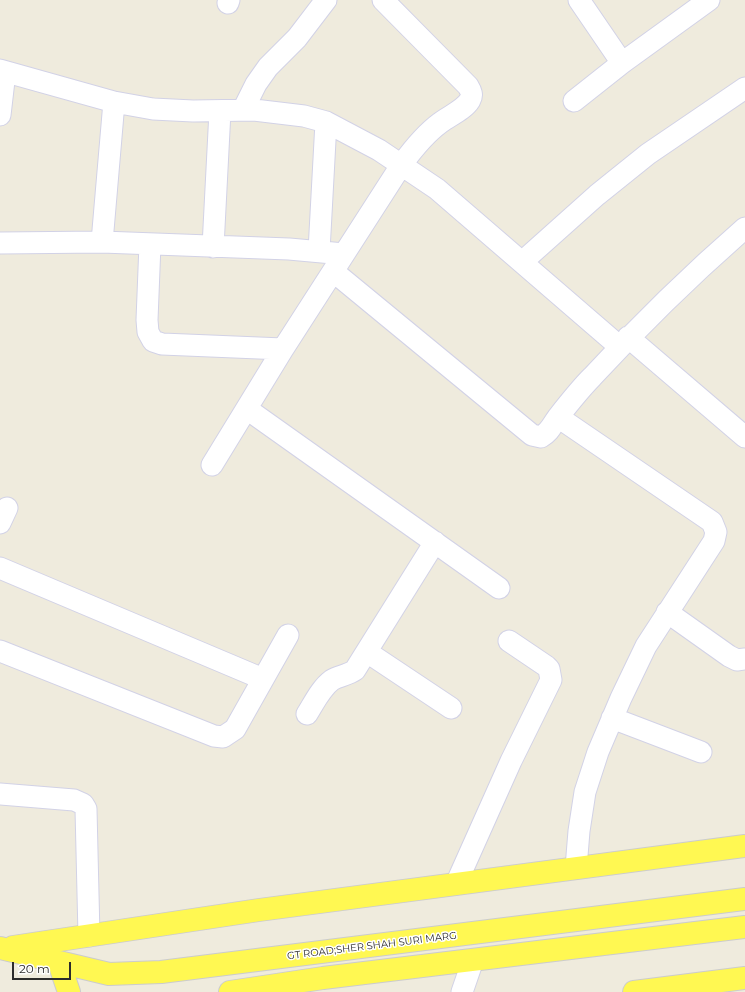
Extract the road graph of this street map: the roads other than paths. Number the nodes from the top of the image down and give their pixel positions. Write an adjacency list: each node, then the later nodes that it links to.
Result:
1 (326, 0): 10 (street)
2 (383, 0): 14 (street)
3 (579, 0): 5 (street)
4 (709, 0): 5 (street)
5 (622, 63): 8 (street)
6 (3, 71): 9 (street); 12 (street)
7 (745, 88): 22 (street)
8 (574, 101)
9 (114, 102): 11 (street); 16 (street)
10 (243, 110): 11 (street); 13 (street)
11 (220, 111): 19 (street)
12 (0, 115)
13 (326, 122): 14 (street); 20 (street)
14 (402, 164): 21 (street); 22 (street)
15 (745, 228): 24 (street)
16 (102, 242): 17 (street); 18 (street)
17 (0, 243)
18 (150, 244): 19 (street); 25 (street)
19 (213, 247): 20 (street)
20 (319, 251): 21 (street)
21 (344, 254): 23 (street)
22 (522, 262): 24 (street)
23 (334, 272): 25 (street); 27 (street)
24 (624, 342): 27 (street); 28 (street)
25 (283, 349): 26 (street)
26 (247, 409): 29 (street); 30 (street)
27 (558, 417): 33 (street)
28 (745, 437)
29 (212, 465)
30 (435, 542): 32 (street); 37 (street)
31 (0, 568): 39 (street)
32 (499, 588)
33 (667, 612): 38 (street); 42 (street)
34 (288, 635): 39 (street)
35 (510, 641): 47 (street)
36 (0, 651): 39 (street)
37 (367, 652): 40 (street); 41 (street)
38 (745, 659)
39 (263, 679)
40 (451, 708)
41 (308, 714)
42 (612, 718): 43 (street); 46 (street)
43 (701, 752)
44 (0, 794): 50 (street)
45 (745, 846): 46 (main road)
46 (576, 868): 47 (main road)
47 (456, 884): 50 (main road)
48 (745, 899): 53 (main road, GT ROAD;SHER SHAH SURI MARG)
49 (745, 927): 52 (main road)
50 (90, 936): 51 (main road)
51 (2, 949): 53 (main road, GT ROAD;SHER SHAH SURI MARG)
52 (473, 960): 57 (main road); 58 (street)
53 (59, 963): 56 (main road)
54 (745, 978): 55 (main road)
55 (708, 988): 59 (main road)
56 (68, 992)
57 (230, 992)
58 (462, 992)
59 (634, 992)

